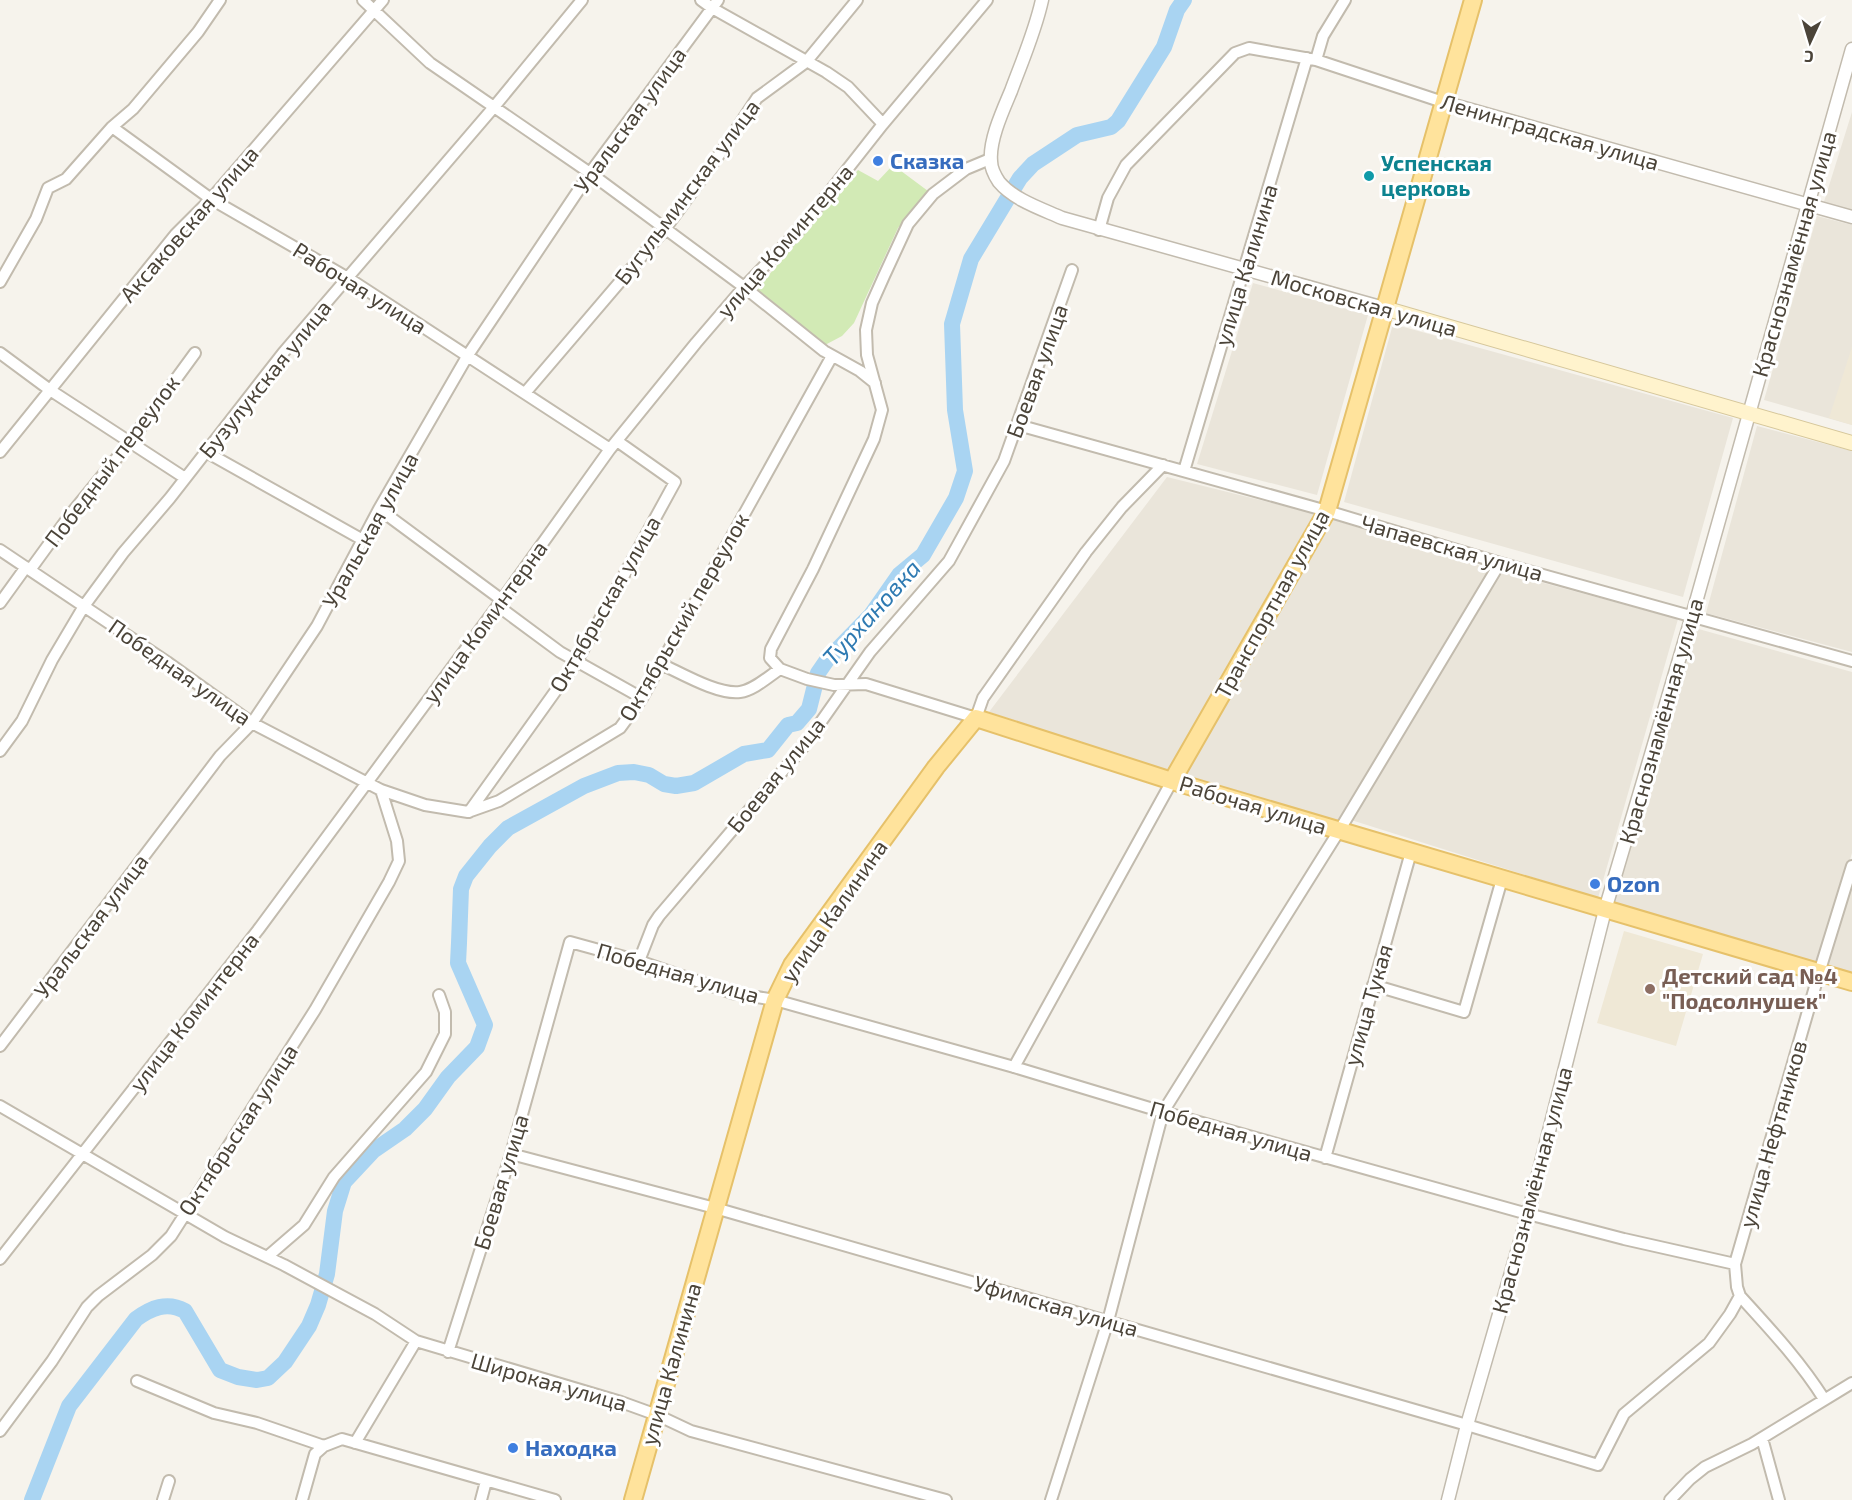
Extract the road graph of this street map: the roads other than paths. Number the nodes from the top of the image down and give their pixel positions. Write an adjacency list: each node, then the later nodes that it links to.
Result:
1 (220, 0): 19 (street)
2 (363, 0): 12 (street)
3 (383, 0): 12 (street, Аксаковская улица)
4 (582, 0): 17 (street, Бузулукская улица)
5 (701, 0): 11 (street)
6 (857, 0): 15 (street, Бугульминская улица)
7 (987, 0): 18 (street, улица Коминтерна)
8 (1042, 0): 20 (street)
9 (1345, 0): 14 (street, улица Калинина)
10 (1473, 0): 16 (main road, Транспортная улица)
11 (715, 4): 15 (street); 21 (street, Уральская улица)
12 (375, 9): 17 (street); 22 (street, Аксаковская улица)
13 (1852, 49): 23 (street, Краснознамённая улица)
14 (1311, 59): 16 (street, Ленинградская улица); 26 (street, Ленинградская улица); 27 (street, улица Калинина)
15 (806, 62): 18 (street); 25 (street, Бугульминская улица)
16 (1443, 102): 23 (street, Ленинградская улица); 32 (main road, Транспортная улица)
17 (494, 107): 21 (street); 29 (street, Бузулукская улица)
18 (883, 124): 31 (street, улица Коминтерна)
19 (112, 127): 22 (street, Рабочая улица); 30 (street)
20 (990, 159): 26 (street, Московская улица); 37 (street)
21 (590, 173): 25 (street); 35 (street, Уральская улица)
22 (211, 199): 29 (street, Рабочая улица); 38 (street, Аксаковская улица)
23 (1807, 204): 24 (street, Ленинградская улица); 40 (street, Краснознамённая улица)
24 (1852, 217)
25 (665, 229): 31 (street); 39 (street, Бугульминская улица)
26 (1099, 230): 27 (street, Московская улица)
27 (1245, 269): 32 (street, Московская улица); 48 (street, улица Калинина)
28 (1072, 270): 41 (street, Боевая улица)
29 (348, 278): 35 (street, Рабочая улица); 46 (street, Бузулукская улица)
30 (0, 282)
31 (744, 287): 36 (street); 44 (street, улица Коминтерна)
32 (1384, 308): 40 (main road, Московская улица); 52 (main road, Транспортная улица)
33 (0, 353): 38 (street)
34 (195, 353): 42 (street, Победный переулок)
35 (468, 355): 39 (street, Рабочая улица); 51 (street, Уральская улица)
36 (832, 356): 37 (street); 63 (street, Октябрьский переулок)
37 (875, 383): 64 (street)
38 (50, 390): 42 (street); 45 (street, Аксаковская улица)
39 (525, 393): 44 (street, Рабочая улица)
40 (1749, 413): 43 (main road, Московская улица); 60 (street, Краснознамённая улица)
41 (1018, 425): 47 (street, Чапаевская улица); 65 (street, Боевая улица)
42 (130, 442): 49 (street); 56 (street, Победный переулок)
43 (1852, 443)
44 (613, 445): 50 (street, Рабочая улица); 58 (street, улица Коминтерна)
45 (0, 452)
46 (206, 452): 49 (street, Бузулукская улица); 53 (street)
47 (1163, 465): 48 (street, Чапаевская улица); 67 (street, улица Калинина)
48 (1184, 471): 52 (street, Чапаевская улица)
49 (185, 478): 59 (street, Бузулукская улица)
50 (675, 482): 61 (street, Октябрьская улица)
51 (379, 510): 53 (street, Уральская улица); 58 (street)
52 (1327, 511): 55 (street, Чапаевская улица); 71 (main road, Транспортная улица)
53 (363, 540): 68 (street, Уральская улица)
54 (0, 550): 56 (street, Победная улица)
55 (1500, 563): 60 (street, Чапаевская улица); 74 (street)
56 (28, 568): 57 (street, Победный переулок); 59 (street, Победная улица)
57 (0, 603)
58 (500, 603): 61 (street); 70 (street, улица Коминтерна)
59 (84, 606): 68 (street, Победная улица); 69 (street, Бузулукская улица)
60 (1692, 616): 62 (street, Чапаевская улица); 78 (street, Краснознамённая улица)
61 (576, 661): 66 (street); 73 (street, Октябрьская улица)
62 (1852, 661)
63 (661, 664): 64 (street); 66 (street, Октябрьский переулок)
64 (780, 669): 65 (street, Рабочая улица)
65 (845, 685): 67 (street, Рабочая улица); 80 (street, Боевая улица)
66 (642, 698): 73 (street, Октябрьский переулок)
67 (976, 718): 71 (main road, Рабочая улица); 85 (main road, улица Калинина)
68 (252, 723): 70 (street, Победная улица); 86 (street, Уральская улица)
69 (0, 751)
70 (367, 781): 72 (street, Октябрьский переулок); 90 (street, улица Коминтерна)
71 (1172, 781): 74 (main road, Рабочая улица); 87 (street, Транспортная улица)
72 (381, 790): 73 (street, Октябрьский переулок); 94 (street, Октябрьская улица)
73 (468, 812)
74 (1339, 831): 75 (main road, Рабочая улица); 89 (street)
75 (1411, 852): 77 (main road, Рабочая улица); 83 (street, улица Тукая)
76 (1852, 866): 81 (street, улица Нефтяников)
77 (1502, 879): 78 (main road, Рабочая улица); 83 (street)
78 (1605, 910): 81 (main road, Рабочая улица); 95 (street, Краснознамённая улица)
79 (570, 942): 80 (street, Победная улица); 91 (street, Боевая улица)
80 (639, 961): 85 (street, Победная улица)
81 (1819, 973): 82 (main road, Рабочая улица); 98 (street, улица Нефтяников)
82 (1852, 982)
83 (1373, 985): 92 (street, улица Тукая)
84 (439, 995): 96 (street)
85 (775, 1000): 87 (street, Победная улица); 93 (main road, улица Калинина)
86 (0, 1046)
87 (1014, 1067): 89 (street, Победная улица)
88 (0, 1106): 90 (street)
89 (1163, 1112): 92 (street, Победная улица); 100 (street)
90 (83, 1154): 94 (street); 97 (street, улица Коминтерна)
91 (511, 1154): 93 (street, Уфимская улица); 102 (street, Боевая улица)
92 (1325, 1158): 95 (street, Победная улица)
93 (716, 1208): 100 (street, Уфимская улица); 106 (main road, улица Калинина)
94 (184, 1213): 96 (street); 108 (street, Октябрьская улица)
95 (1528, 1214): 98 (street, Победная улица); 107 (street, Краснознамённая улица)
96 (267, 1257): 101 (street, Широкая улица)
97 (0, 1259)
98 (1736, 1264): 99 (street)
99 (1740, 1296): 105 (street); 107 (street, Уфимская улица)
100 (1108, 1321): 107 (street, Уфимская улица); 120 (street)
101 (416, 1341): 102 (street, Широкая улица); 110 (street)
102 (448, 1352): 106 (street, Широкая улица)
103 (137, 1381): 111 (street)
104 (1852, 1383): 105 (street)
105 (1824, 1399): 109 (street)
106 (657, 1415): 118 (main road, улица Калинина); 119 (street, Широкая улица)
107 (1467, 1425): 121 (street, Краснознамённая улица)
108 (0, 1431)
109 (1762, 1438): 122 (street); 123 (street)
110 (355, 1443): 111 (street); 112 (street)
111 (324, 1446): 115 (street)
112 (486, 1480): 116 (street); 117 (street)
113 (169, 1481): 114 (street)
114 (163, 1500)
115 (302, 1500)
116 (481, 1500)
117 (555, 1500)
118 (633, 1500)
119 (946, 1500)
120 (1051, 1500)
121 (1448, 1500)
122 (1670, 1500)
123 (1779, 1500)

